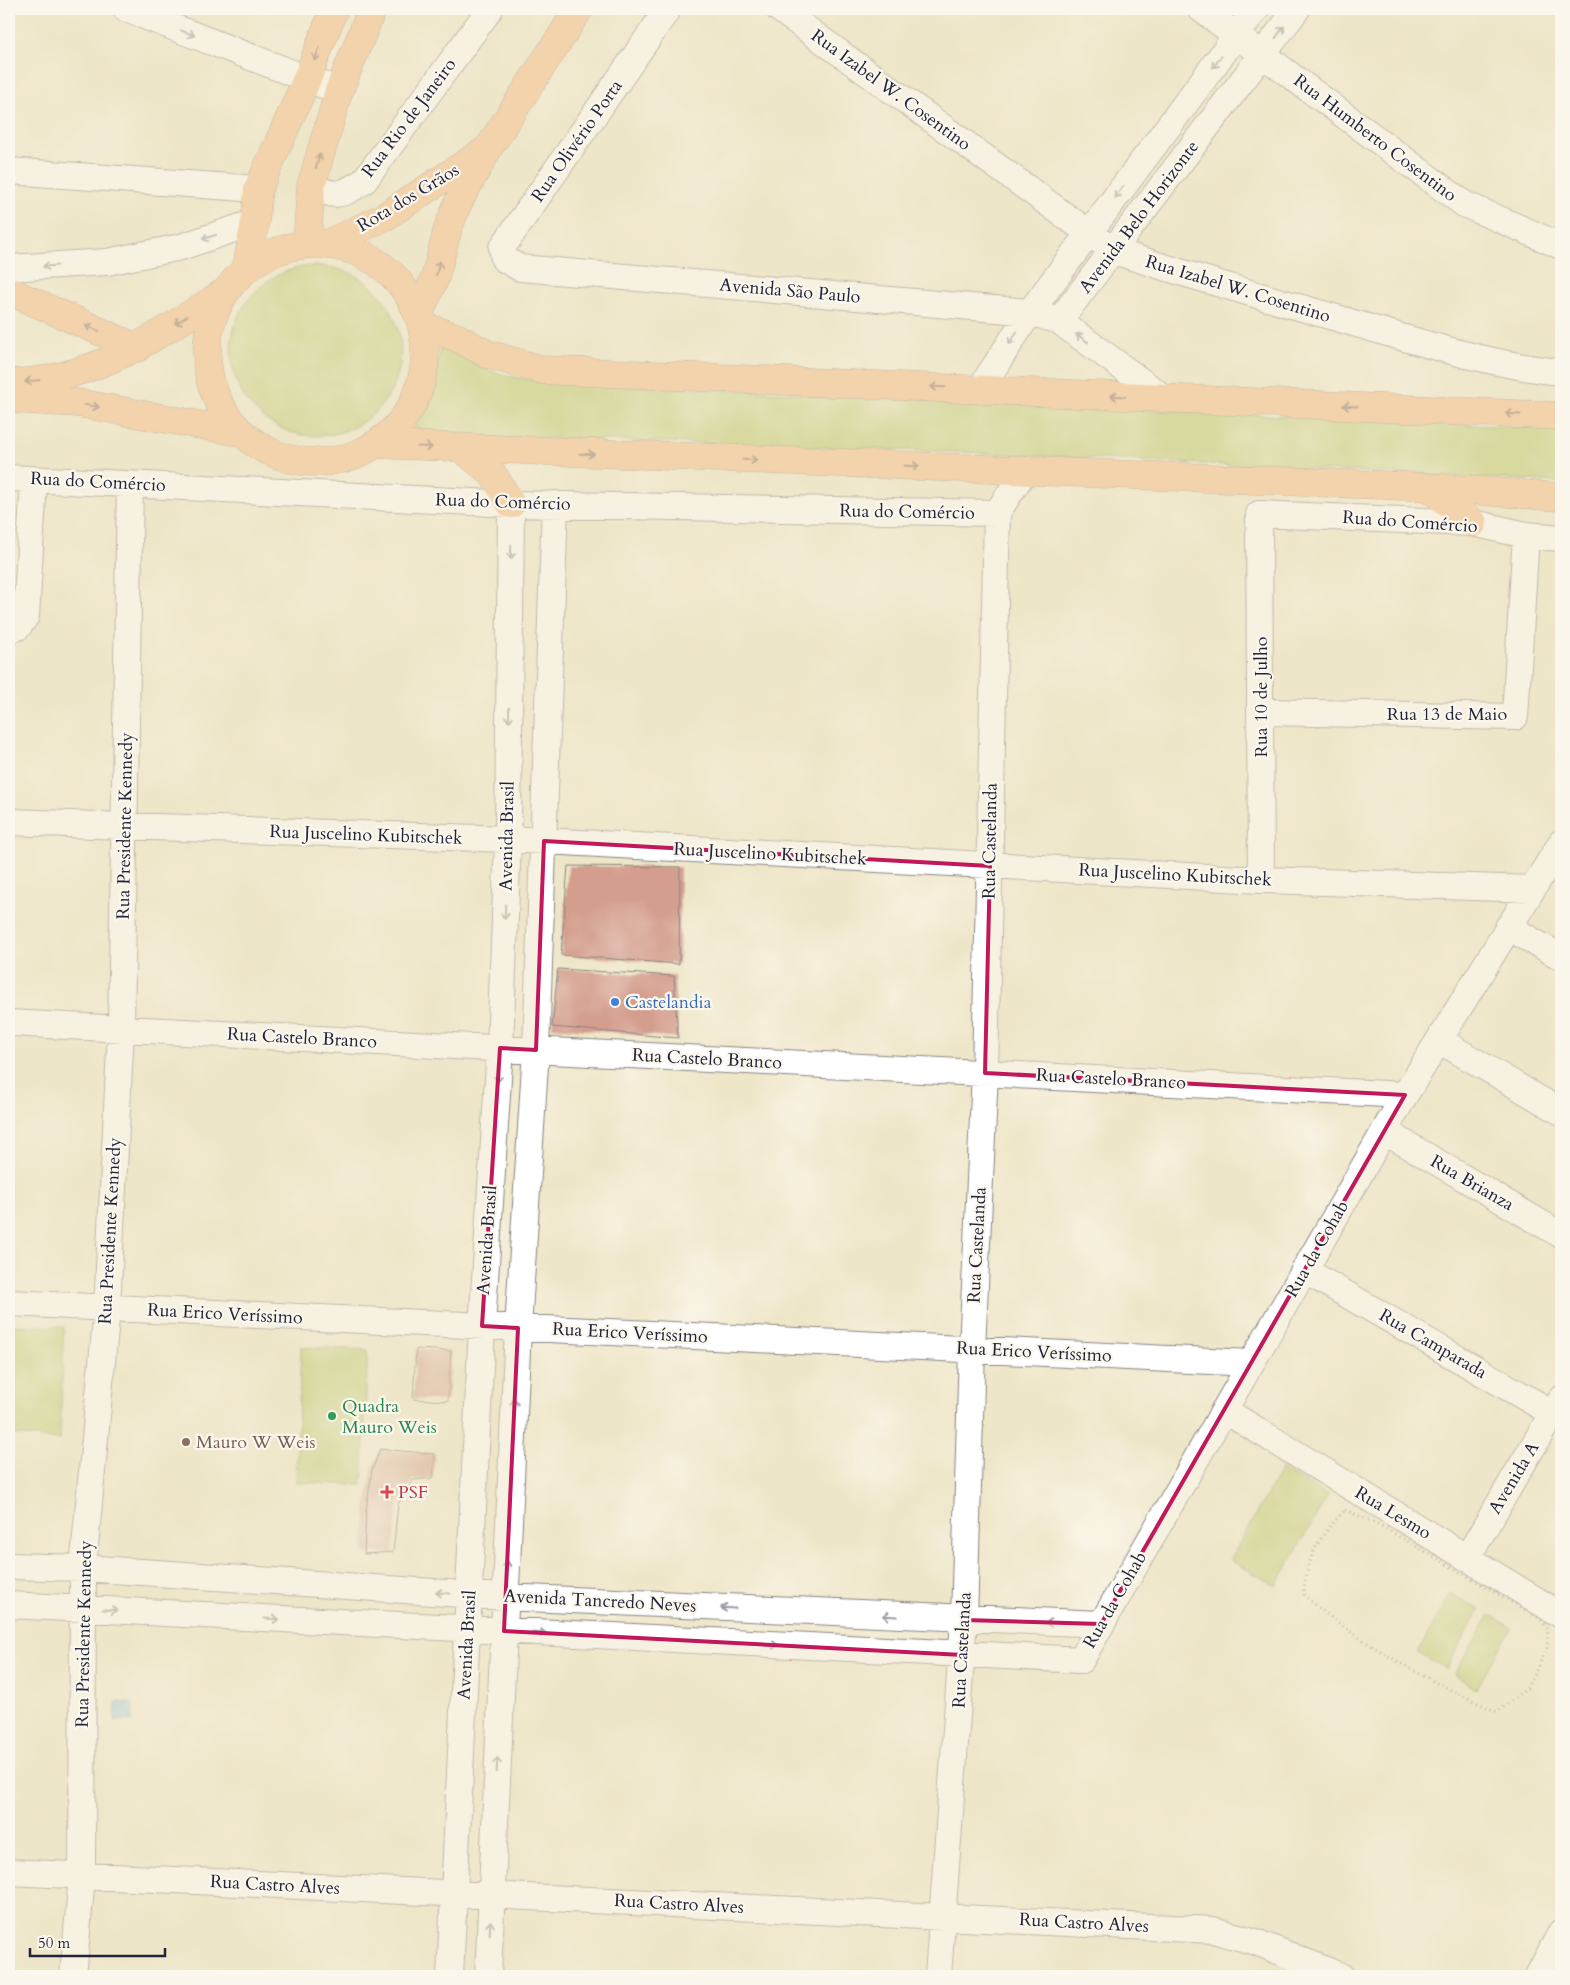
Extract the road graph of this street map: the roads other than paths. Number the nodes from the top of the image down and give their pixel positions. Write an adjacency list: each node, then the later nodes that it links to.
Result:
1 (126, 9): 13 (street, one-way to 13)
2 (334, 9): 13 (main road, one-way to 13)
3 (372, 9): 14 (main road)
4 (490, 9): 17 (street, Rua Rio de Janeiro)
5 (668, 9): 26 (street, Rua Olivério Porta)
6 (779, 9): 20 (street, Rua Izabel W. Cosentino)
7 (1201, 9): 11 (street, Rua Humberto Cosentino)
8 (1256, 9): 11 (street, Avenida Belo Horizonte)
9 (1297, 9): 12 (street, Avenida Belo Horizonte, one-way to 9)
10 (573, 14): 15 (main road, Rota dos Grãos)
11 (1237, 35): 12 (street, Rua Humberto Cosentino); 20 (street, Avenida Belo Horizonte, one-way to 20)
12 (1263, 55): 22 (street, Rua Humberto Cosentino); 23 (street, Avenida Belo Horizonte)
13 (307, 79): 14 (street); 18 (main road)
14 (339, 92): 17 (main road, one-way to 14)
15 (488, 149): 21 (main road, Rota dos Grãos); 30 (main road, Rota dos Grãos, one-way to 15)
16 (9, 171): 18 (street)
17 (311, 186): 21 (main road)
18 (258, 189): 19 (main road)
19 (255, 222): 24 (main road); 25 (street, one-way to 25)
20 (1088, 234): 23 (street, Rua Izabel W. Cosentino); 29 (street, Avenida Belo Horizonte)
21 (317, 243): 24 (main road); 30 (main road)
22 (1561, 246)
23 (1114, 251): 31 (street, Avenida Belo Horizonte); 33 (street, Rua Izabel W. Cosentino)
24 (247, 266): 28 (main road)
25 (9, 268)
26 (520, 268): 29 (street, Avenida São Paulo)
27 (9, 291): 32 (main road, one-way to 27)
28 (222, 294): 32 (main road, one-way to 32); 39 (main road)
29 (1030, 312): 31 (street, Avenida São Paulo); 35 (street, Avenida Belo Horizonte, one-way to 35)
30 (421, 320): 35 (main road, one-way to 30); 40 (main road)
31 (1059, 321): 36 (street, one-way to 31)
32 (137, 348): 34 (main road, one-way to 34)
33 (1561, 372)
34 (9, 383)
35 (980, 389): 36 (main road, one-way to 35)
36 (1164, 398): 38 (main road, one-way to 36)
37 (9, 399): 39 (main road, one-way to 39)
38 (1561, 416)
39 (239, 432): 40 (main road)
40 (376, 444): 41 (main road, one-way to 41)
41 (462, 449): 42 (main road, one-way to 42); 47 (main road)
42 (1025, 470): 45 (main road); 49 (street)
43 (18, 482): 44 (street, Rua do Comércio); 54 (street)
44 (130, 484): 47 (street, Rua do Comércio); 57 (street, Rua Presidente Kennedy)
45 (1428, 487): 46 (main road); 51 (main road)
46 (1561, 497)
47 (511, 504): 48 (street, Rua do Comércio); 58 (street, Avenida Brasil, one-way to 58)
48 (555, 504): 49 (street, Rua do Comércio); 59 (street, Avenida Brasil)
49 (997, 513): 61 (street, Rua Castelanda)
50 (1259, 514): 51 (street, Rua do Comércio); 55 (street, Rua 10 de Julho)
51 (1473, 524): 52 (street, Rua do Comércio)
52 (1526, 535): 53 (street, Rua do Comércio); 55 (street, Rua 13 de Maio)
53 (1561, 538)
54 (9, 630)
55 (1261, 712): 62 (street, Rua 10 de Julho)
56 (9, 822): 57 (street, Rua Juscelino Kubitschek)
57 (125, 827): 58 (street, Rua Juscelino Kubitschek); 67 (street, Rua Presidente Kennedy)
58 (508, 839): 59 (street, Rua Juscelino Kubitschek); 69 (street, Avenida Brasil, one-way to 69)
59 (544, 841): 61 (street, Rua Juscelino Kubitschek); 70 (street, Avenida Brasil)
60 (1561, 843): 63 (street, Rua da Cohab)
61 (990, 866): 62 (street, Rua Juscelino Kubitschek); 71 (street, Rua Castelanda)
62 (1261, 880): 63 (street, Rua Juscelino Kubitschek)
63 (1532, 889): 64 (street, Rua da Cohab)
64 (1508, 927): 65 (street); 68 (street, Rua da Cohab)
65 (1561, 957)
66 (9, 1023): 67 (street, Rua Castelo Branco)
67 (121, 1029): 69 (street, Rua Castelo Branco); 78 (street, Rua Presidente Kennedy)
68 (1439, 1040): 72 (street, Rua da Cohab); 73 (street)
69 (500, 1048): 70 (street, Rua Castelo Branco); 79 (street, Avenida Brasil, one-way to 79)
70 (536, 1050): 71 (street, Rua Castelo Branco); 80 (street, Avenida Brasil)
71 (985, 1073): 72 (street, Rua Castelo Branco); 81 (street, Rua Castelanda)
72 (1405, 1094): 74 (street, Rua da Cohab)
73 (1561, 1112)
74 (1384, 1132): 75 (street, Rua Brianza); 76 (street, Rua da Cohab)
75 (1561, 1235)
76 (1304, 1270): 82 (street, Rua da Cohab); 84 (street, Rua Camparada)
77 (9, 1303): 78 (street, Rua Erico Veríssimo)
78 (107, 1308): 79 (street, Rua Erico Veríssimo); 87 (street, Rua Presidente Kennedy)
79 (482, 1326): 80 (street, Rua Erico Veríssimo); 88 (street, Avenida Brasil)
80 (518, 1328): 81 (street, Rua Erico Veríssimo); 89 (street, Avenida Brasil, one-way to 80)
81 (972, 1349): 82 (street, Rua Erico Veríssimo); 93 (street, Rua Castelanda)
82 (1251, 1363): 83 (street, Rua da Cohab)
83 (1224, 1410): 85 (street, Rua Lesmo); 94 (street, Rua da Cohab)
84 (1558, 1410): 85 (street, Avenida A)
85 (1457, 1560): 92 (street, Rua Lesmo)
86 (9, 1566): 87 (street, Avenida Tancredo Neves)
87 (82, 1568): 88 (street, Avenida Tancredo Neves, one-way to 87); 91 (street, Rua Presidente Kennedy)
88 (469, 1595): 89 (street, Avenida Tancredo Neves); 95 (street, Avenida Brasil)
89 (506, 1596): 93 (street, Avenida Tancredo Neves, one-way to 89); 96 (street, Avenida Brasil)
90 (9, 1605): 91 (street, Avenida Tancredo Neves)
91 (82, 1608): 95 (street, Avenida Tancredo Neves, one-way to 95); 100 (street, Rua Presidente Kennedy)
92 (1561, 1615)
93 (964, 1620): 94 (street, Avenida Tancredo Neves, one-way to 93); 97 (street, Rua Castelanda)
94 (1101, 1624): 98 (street, Rua da Cohab)
95 (468, 1629): 96 (street, Avenida Tancredo Neves); 101 (street, Avenida Brasil)
96 (504, 1631): 97 (street, Avenida Tancredo Neves, one-way to 97); 102 (street, Avenida Brasil, one-way to 96)
97 (963, 1655): 98 (street, Avenida Tancredo Neves); 103 (street, Rua Castelanda)
98 (1081, 1660)
99 (9, 1872): 100 (street, Rua Castro Alves)
100 (82, 1876): 101 (street, Rua Castro Alves); 105 (street, Rua Presidente Kennedy)
101 (455, 1894): 102 (street, Rua Castro Alves); 106 (street, Avenida Brasil)
102 (491, 1895): 103 (street, Rua Castro Alves); 107 (street, Avenida Brasil, one-way to 102)
103 (942, 1917): 108 (street, Rua Castelanda); 109 (street, Rua Castro Alves)
104 (1561, 1932): 110 (street)
105 (73, 1976)
106 (450, 1976)
107 (488, 1976)
108 (938, 1976)
109 (1341, 1976)
110 (1538, 1976)

